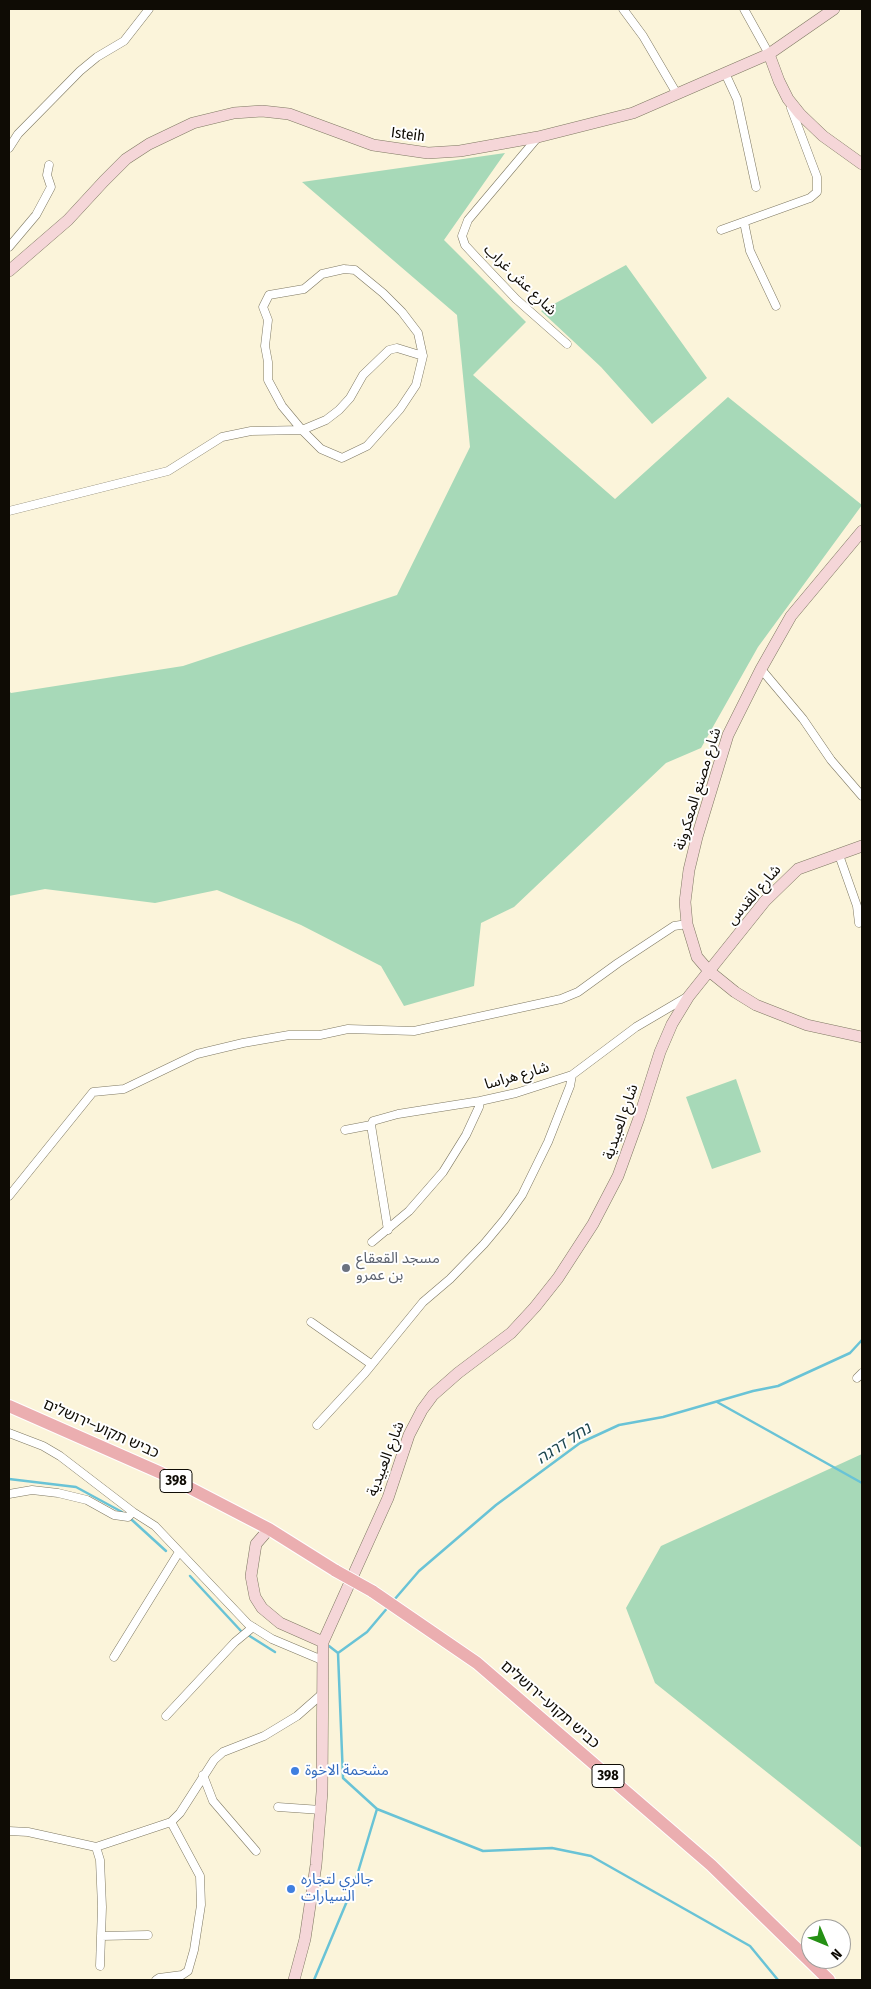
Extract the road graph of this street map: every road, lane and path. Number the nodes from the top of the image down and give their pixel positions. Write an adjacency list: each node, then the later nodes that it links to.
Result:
1 (150, 9): 10 (street)
2 (623, 9): 7 (street)
3 (744, 9): 5 (street)
4 (834, 9): 5 (street, Isteih)
5 (770, 54): 6 (street, Isteih); 8 (street)
6 (725, 73): 7 (street, Isteih); 13 (street)
7 (677, 94): 9 (street, Isteih)
8 (788, 99): 11 (street); 14 (street)
9 (538, 137): 17 (street, Isteih); 19 (street, شارع عش غراب)
10 (9, 148)
11 (862, 164)
12 (49, 165): 16 (street)
13 (756, 187)
14 (744, 222): 15 (street); 18 (street)
15 (721, 230)
16 (9, 248)
17 (9, 271)
18 (776, 306)
19 (567, 344)
20 (423, 356): 21 (street); 21 (street); 21 (street)
21 (302, 430): 22 (street)
22 (9, 511)
23 (862, 530): 24 (street, شارع مصنع المعكرونة)
24 (761, 669): 25 (street); 29 (street, شارع مصنع المعكرونة)
25 (862, 796)
26 (862, 846): 27 (street, شارع القدس)
27 (839, 855): 28 (street); 30 (street, شارع القدس)
28 (859, 923)
29 (687, 924): 30 (street, شارع مصنع المعكرونة); 37 (street)
30 (709, 970): 31 (street, شارع العبيدية); 32 (street, شارع مصنع المعكرونة)
31 (689, 996): 33 (street, شارع هراسا); 50 (street, شارع العبيدية)
32 (862, 1037)
33 (572, 1075): 34 (street, شارع هراسا); 41 (street)
34 (480, 1100): 35 (street); 38 (street, شارع هراسا)
35 (371, 1125): 36 (street); 38 (street)
36 (345, 1130)
37 (9, 1196)
38 (388, 1230): 39 (street, شارع هراسا)
39 (372, 1242)
40 (311, 1322): 41 (street)
41 (371, 1364): 43 (street)
42 (9, 1406): 47 (main road, כביש תקוע–ירושלים / 398)
43 (317, 1425)
44 (9, 1433): 46 (street)
45 (9, 1494): 46 (street)
46 (133, 1512): 48 (street)
47 (269, 1528): 50 (street); 67 (main road, כביש תקוע–ירושלים / 398, bridge)
48 (179, 1552): 49 (street); 51 (street)
49 (253, 1627): 52 (street); 54 (street)
50 (323, 1642): 52 (street, شارع العبيدية)
51 (114, 1657)
52 (322, 1660): 53 (street, شارع العبيدية)
53 (322, 1694): 55 (street); 57 (street, شارع العبيدية)
54 (166, 1716)
55 (203, 1775): 58 (street); 61 (street)
56 (278, 1807): 57 (street)
57 (321, 1810): 66 (street, شارع العبيدية)
58 (171, 1822): 60 (street); 65 (street)
59 (9, 1830): 60 (street)
60 (96, 1847): 62 (street)
61 (256, 1851)
62 (101, 1936): 63 (street); 64 (street)
63 (148, 1936)
64 (100, 1966)
65 (156, 1980)
66 (294, 1980)
67 (829, 1980)

